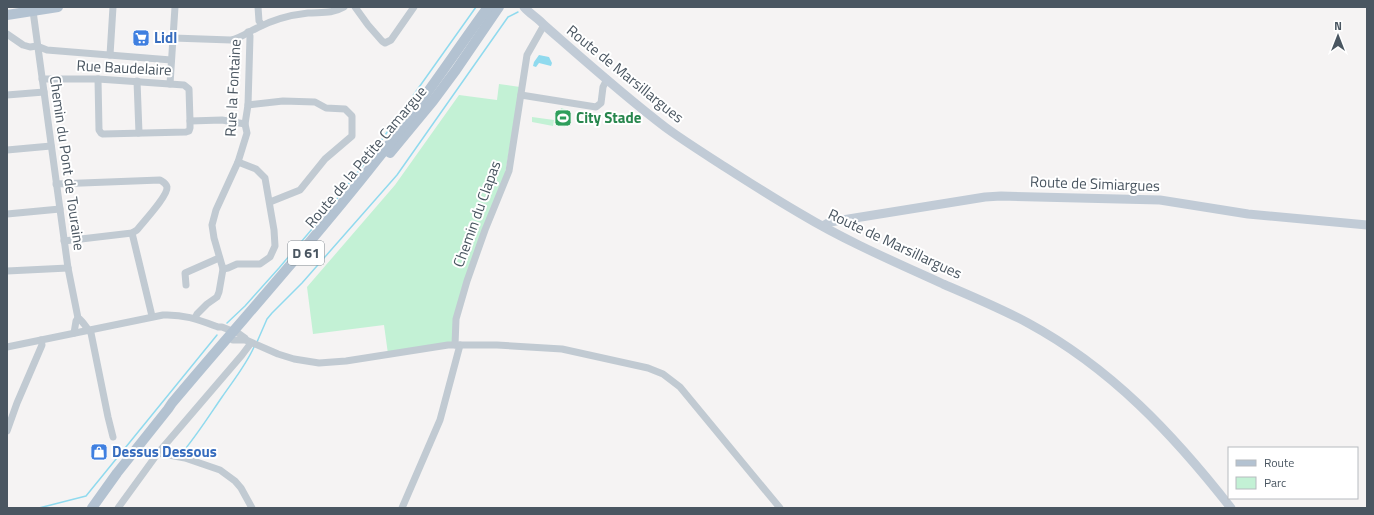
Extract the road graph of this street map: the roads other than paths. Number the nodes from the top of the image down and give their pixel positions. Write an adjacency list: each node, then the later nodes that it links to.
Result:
1 (58, 7): 11 (main road)
2 (113, 7): 20 (street)
3 (175, 7): 18 (street)
4 (258, 7): 14 (street)
5 (344, 7): 14 (street)
6 (355, 7): 7 (street)
7 (414, 7)
8 (488, 7): 55 (main road, Route de la Petite Camargue / D 61)
9 (499, 7): 55 (main road, Route de la Petite Camargue / D 61)
10 (524, 7): 12 (main road, Route de Marsillargues)
11 (29, 9): 13 (main road); 19 (street, Chemin du Pont de Touraine)
12 (533, 11): 15 (main road, Route de Marsillargues)
13 (7, 15)
14 (262, 25): 16 (street)
15 (544, 25): 24 (main road, Route de Marsillargues); 28 (street, Chemin du Clapas)
16 (248, 32): 18 (street); 30 (street, Rue la Fontaine)
17 (7, 34): 19 (street)
18 (173, 38): 21 (street)
19 (37, 46): 20 (street); 22 (street, Chemin du Pont de Touraine)
20 (110, 55): 21 (street)
21 (171, 60): 26 (street)
22 (42, 79): 23 (street, Rue Baudelaire); 27 (street, Chemin du Pont de Touraine)
23 (98, 79): 25 (street, Rue Baudelaire); 33 (street)
24 (607, 79): 28 (street); 42 (main road, Route de Marsillargues)
25 (137, 81): 26 (street, Rue Baudelaire); 33 (street)
26 (170, 84): 31 (street, Rue Baudelaire)
27 (44, 92): 29 (street); 34 (street, Chemin du Pont de Touraine)
28 (521, 94): 58 (street, Chemin du Clapas)
29 (7, 95)
30 (248, 105): 32 (street, Rue la Fontaine); 38 (street)
31 (190, 121): 32 (street); 33 (street)
32 (245, 124): 36 (street, Rue la Fontaine)
33 (139, 133)
34 (51, 146): 35 (street); 37 (street, Chemin du Pont de Touraine)
35 (7, 150)
36 (238, 162): 38 (street); 45 (street, Rue la Fontaine)
37 (56, 184): 39 (street, Chemin du Pont de Touraine); 43 (street)
38 (270, 202): 47 (street)
39 (60, 209): 40 (street); 44 (street, Chemin du Pont de Touraine)
40 (7, 214)
41 (1367, 225): 42 (main road, Route de Simiargues)
42 (823, 226): 69 (main road, Route de Marsillargues)
43 (132, 233): 44 (street); 50 (street)
44 (64, 241): 46 (street, Chemin du Pont de Touraine)
45 (219, 258): 47 (street, Rue la Fontaine); 49 (street)
46 (68, 268): 48 (street); 51 (street, Chemin du Pont de Touraine)
47 (223, 268): 52 (street, Rue la Fontaine)
48 (7, 271)
49 (186, 285)
50 (152, 316): 52 (street); 53 (street)
51 (78, 318): 53 (street, Chemin du Pont de Touraine); 54 (street, Chemin du Pont de Touraine)
52 (195, 318): 55 (street)
53 (88, 330): 54 (street); 61 (street)
54 (74, 333): 56 (street)
55 (233, 335): 57 (street); 62 (main road, Route de la Petite Camargue / D 61)
56 (41, 340): 59 (street); 60 (street)
57 (248, 342): 58 (street); 63 (street)
58 (457, 345): 67 (street, Chemin du Clapas); 68 (street)
59 (7, 347)
60 (7, 431)
61 (113, 437)
62 (136, 449): 63 (street); 65 (main road, Route de la Petite Camargue / D 61)
63 (158, 453): 64 (street); 66 (street)
64 (119, 506)
65 (92, 508)
66 (252, 508)
67 (402, 508)
68 (780, 508)
69 (1231, 508)

